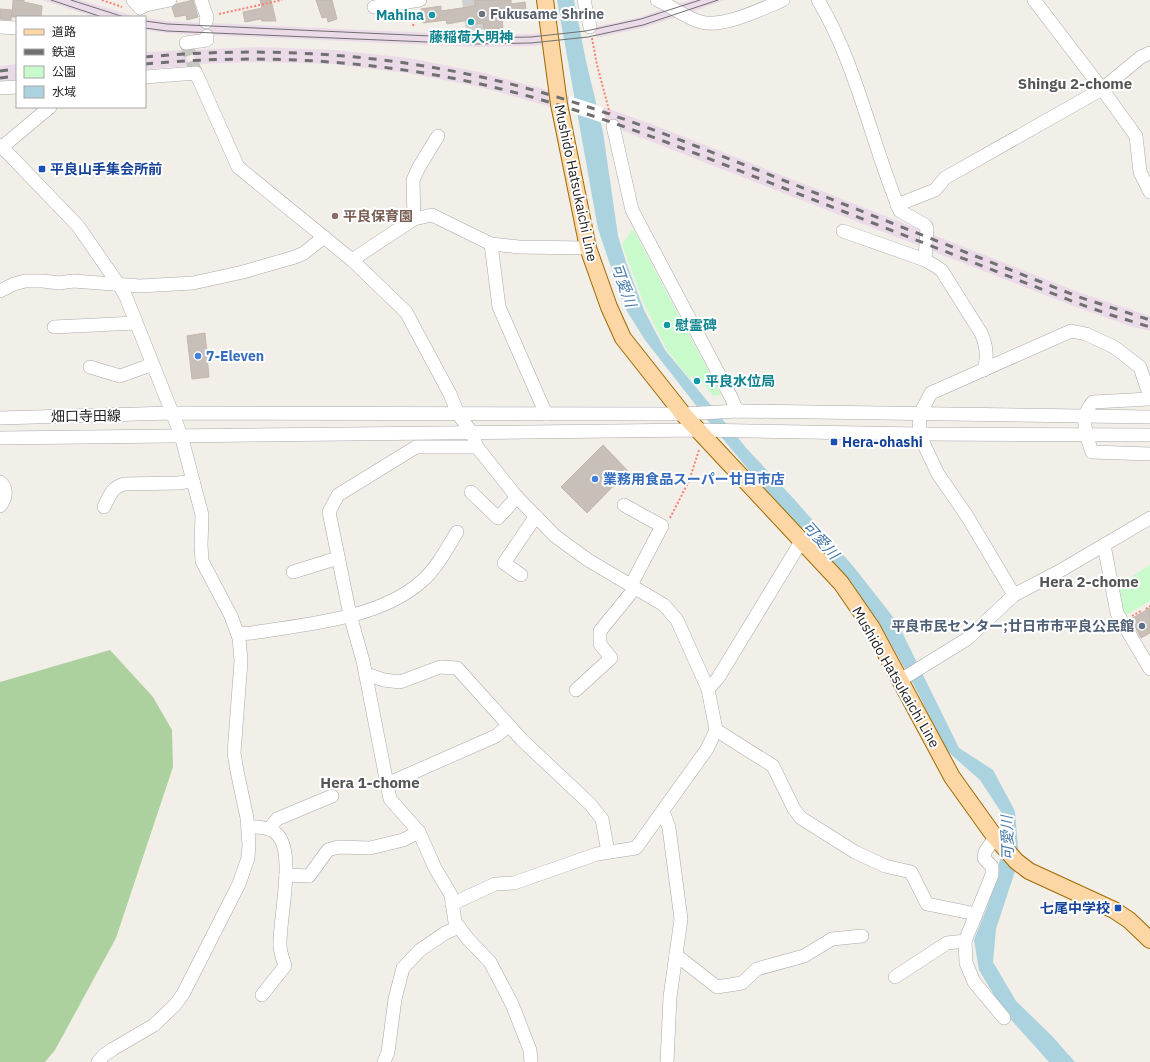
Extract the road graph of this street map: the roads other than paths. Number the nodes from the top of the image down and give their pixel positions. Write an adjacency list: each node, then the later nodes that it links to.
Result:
1 (133, 0): 2 (street)
2 (170, 0)
3 (202, 0): 12 (street)
4 (420, 0): 11 (street)
5 (545, 0): 33 (main road, Mushido Hatsukaichi Line)
6 (584, 0): 15 (street)
7 (657, 0): 8 (street)
8 (783, 0)
9 (818, 0): 28 (street)
10 (1034, 0): 22 (street)
11 (374, 8)
12 (207, 20)
13 (0, 27): 14 (street)
14 (16, 28)
15 (591, 33)
16 (206, 36): 17 (street)
17 (186, 43)
18 (1150, 53): 22 (street)
19 (146, 77): 31 (street)
20 (16, 87): 21 (street)
21 (0, 88)
22 (1102, 89): 27 (street); 28 (street)
23 (49, 108): 26 (street)
24 (613, 126): 44 (street)
25 (438, 136): 29 (street)
26 (1, 146): 36 (street)
27 (1150, 192)
28 (897, 205): 35 (street)
29 (414, 219): 32 (street); 34 (street)
30 (843, 231): 35 (street)
31 (324, 237): 34 (street); 36 (street)
32 (491, 244): 33 (street); 47 (street)
33 (588, 248): 48 (main road, Mushido Hatsukaichi Line)
34 (352, 260): 46 (street)
35 (925, 260): 42 (street)
36 (119, 284): 37 (street); 38 (street)
37 (0, 290)
38 (136, 323): 39 (street); 40 (street)
39 (54, 327)
40 (152, 362): 41 (street); 45 (street)
41 (90, 367)
42 (984, 370): 43 (street); 49 (street)
43 (1150, 398): 50 (street)
44 (736, 411): 48 (street, 畑口寺田線); 49 (street, 畑口寺田線)
45 (172, 413): 46 (street, 畑口寺田線); 52 (street, 畑口寺田線); 57 (street)
46 (458, 414): 47 (street, 畑口寺田線); 54 (street)
47 (546, 414): 48 (street, 畑口寺田線)
48 (690, 414): 53 (main road, Mushido Hatsukaichi Line)
49 (920, 414): 50 (street, 畑口寺田線); 55 (street)
50 (1084, 416): 51 (street, 畑口寺田線); 56 (street)
51 (1150, 417)
52 (0, 418)
53 (704, 430): 54 (street); 55 (street); 72 (main road, Mushido Hatsukaichi Line)
54 (472, 433): 57 (street); 60 (street)
55 (919, 434): 56 (street); 78 (street)
56 (1086, 434): 58 (street); 61 (street)
57 (181, 435): 59 (street); 62 (street)
58 (1150, 435)
59 (0, 438)
60 (477, 447): 65 (street); 74 (street)
61 (1150, 454)
62 (193, 481): 68 (street); 80 (street)
63 (0, 482): 67 (street)
64 (471, 492): 65 (street)
65 (517, 497): 69 (street)
66 (624, 505): 77 (street)
67 (0, 506)
68 (104, 507)
69 (536, 516): 76 (street); 77 (street)
70 (1150, 518): 73 (street)
71 (457, 532): 79 (street)
72 (802, 540): 83 (main road, Mushido Hatsukaichi Line); 84 (street)
73 (1104, 545): 78 (street); 81 (street)
74 (338, 558): 75 (street); 79 (street)
75 (293, 572)
76 (522, 575)
77 (633, 587): 84 (street); 85 (street)
78 (1014, 595): 83 (street)
79 (350, 615): 80 (street); 82 (street)
80 (238, 634): 91 (street)
81 (1150, 669)
82 (366, 674): 86 (street); 88 (street)
83 (903, 677): 94 (main road, Mushido Hatsukaichi Line)
84 (708, 688): 87 (street)
85 (576, 690)
86 (509, 725): 88 (street); 95 (street)
87 (716, 730): 90 (street); 98 (street)
88 (387, 784): 93 (street)
89 (326, 795): 92 (street)
90 (663, 811): 95 (street); 103 (street)
91 (248, 827): 92 (street); 107 (street)
92 (269, 829): 96 (street)
93 (419, 832): 96 (street); 97 (street)
94 (997, 839): 98 (street); 100 (main road, Mushido Hatsukaichi Line)
95 (608, 852): 97 (street)
96 (286, 875): 105 (street)
97 (452, 904): 99 (street)
98 (976, 914): 102 (street)
99 (459, 927): 108 (street); 109 (street)
100 (1149, 935)
101 (862, 936): 103 (street)
102 (965, 941): 104 (street); 106 (street)
103 (676, 955): 110 (street)
104 (895, 977)
105 (262, 994)
106 (1004, 1018)
107 (98, 1062)
108 (384, 1062)
109 (531, 1062)
110 (668, 1062)

